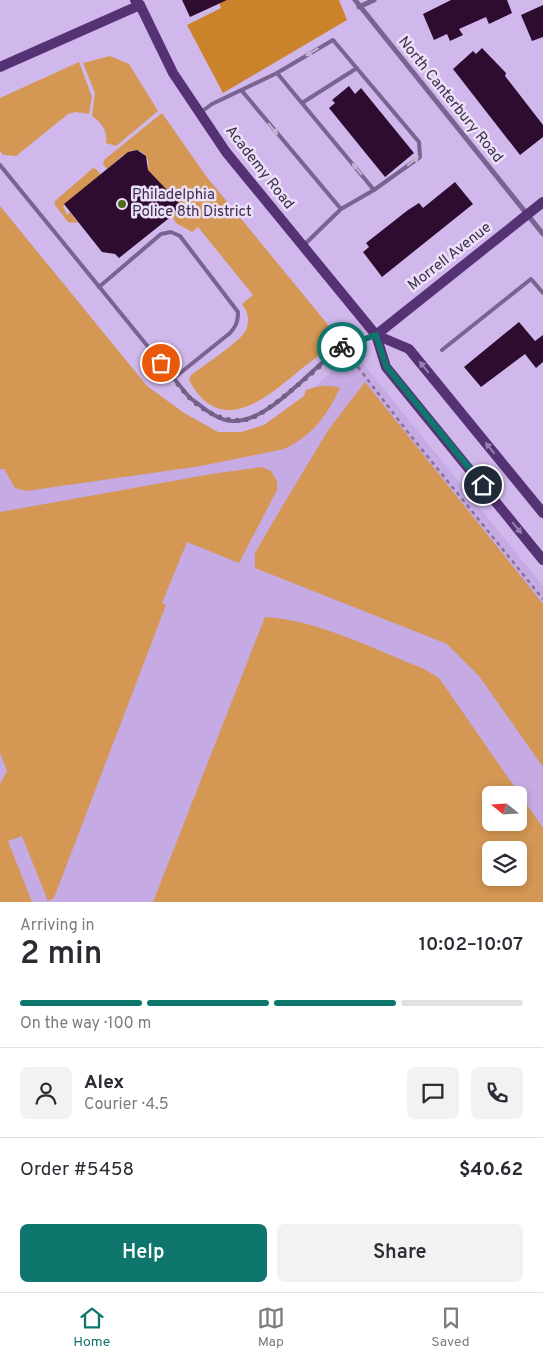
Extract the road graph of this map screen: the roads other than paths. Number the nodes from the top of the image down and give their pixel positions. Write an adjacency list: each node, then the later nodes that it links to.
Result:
1 (355, 0): 4 (street, North Canterbury Road)
2 (374, 0): 4 (street)
3 (138, 2): 5 (main road); 10 (main road, Academy Road)
4 (359, 7): 15 (street, North Canterbury Road)
5 (0, 67)
6 (357, 68): 7 (lane, one-way to 7); 9 (lane); 12 (lane, one-way to 6)
7 (277, 73): 8 (lane); 9 (lane)
8 (242, 91): 10 (lane); 14 (lane, one-way to 14)
9 (302, 103): 12 (lane, one-way to 9)
10 (199, 114): 17 (main road, Academy Road)
11 (0, 165): 18 (lane)
12 (374, 190): 14 (lane)
13 (543, 202): 15 (main road, Morrell Avenue)
14 (341, 209): 17 (lane)
15 (528, 215): 16 (street, North Canterbury Road); 20 (main road, Morrell Avenue)
16 (543, 234)
17 (303, 246): 20 (main road, Academy Road)
18 (99, 286): 22 (lane); 22 (lane)
19 (543, 293): 21 (lane)
20 (376, 335): 22 (lane); 23 (main road, Academy Road, one-way to 20); 24 (main road, Academy Road, one-way to 24)
21 (442, 350)
22 (174, 378)
23 (543, 513)
24 (543, 560)

